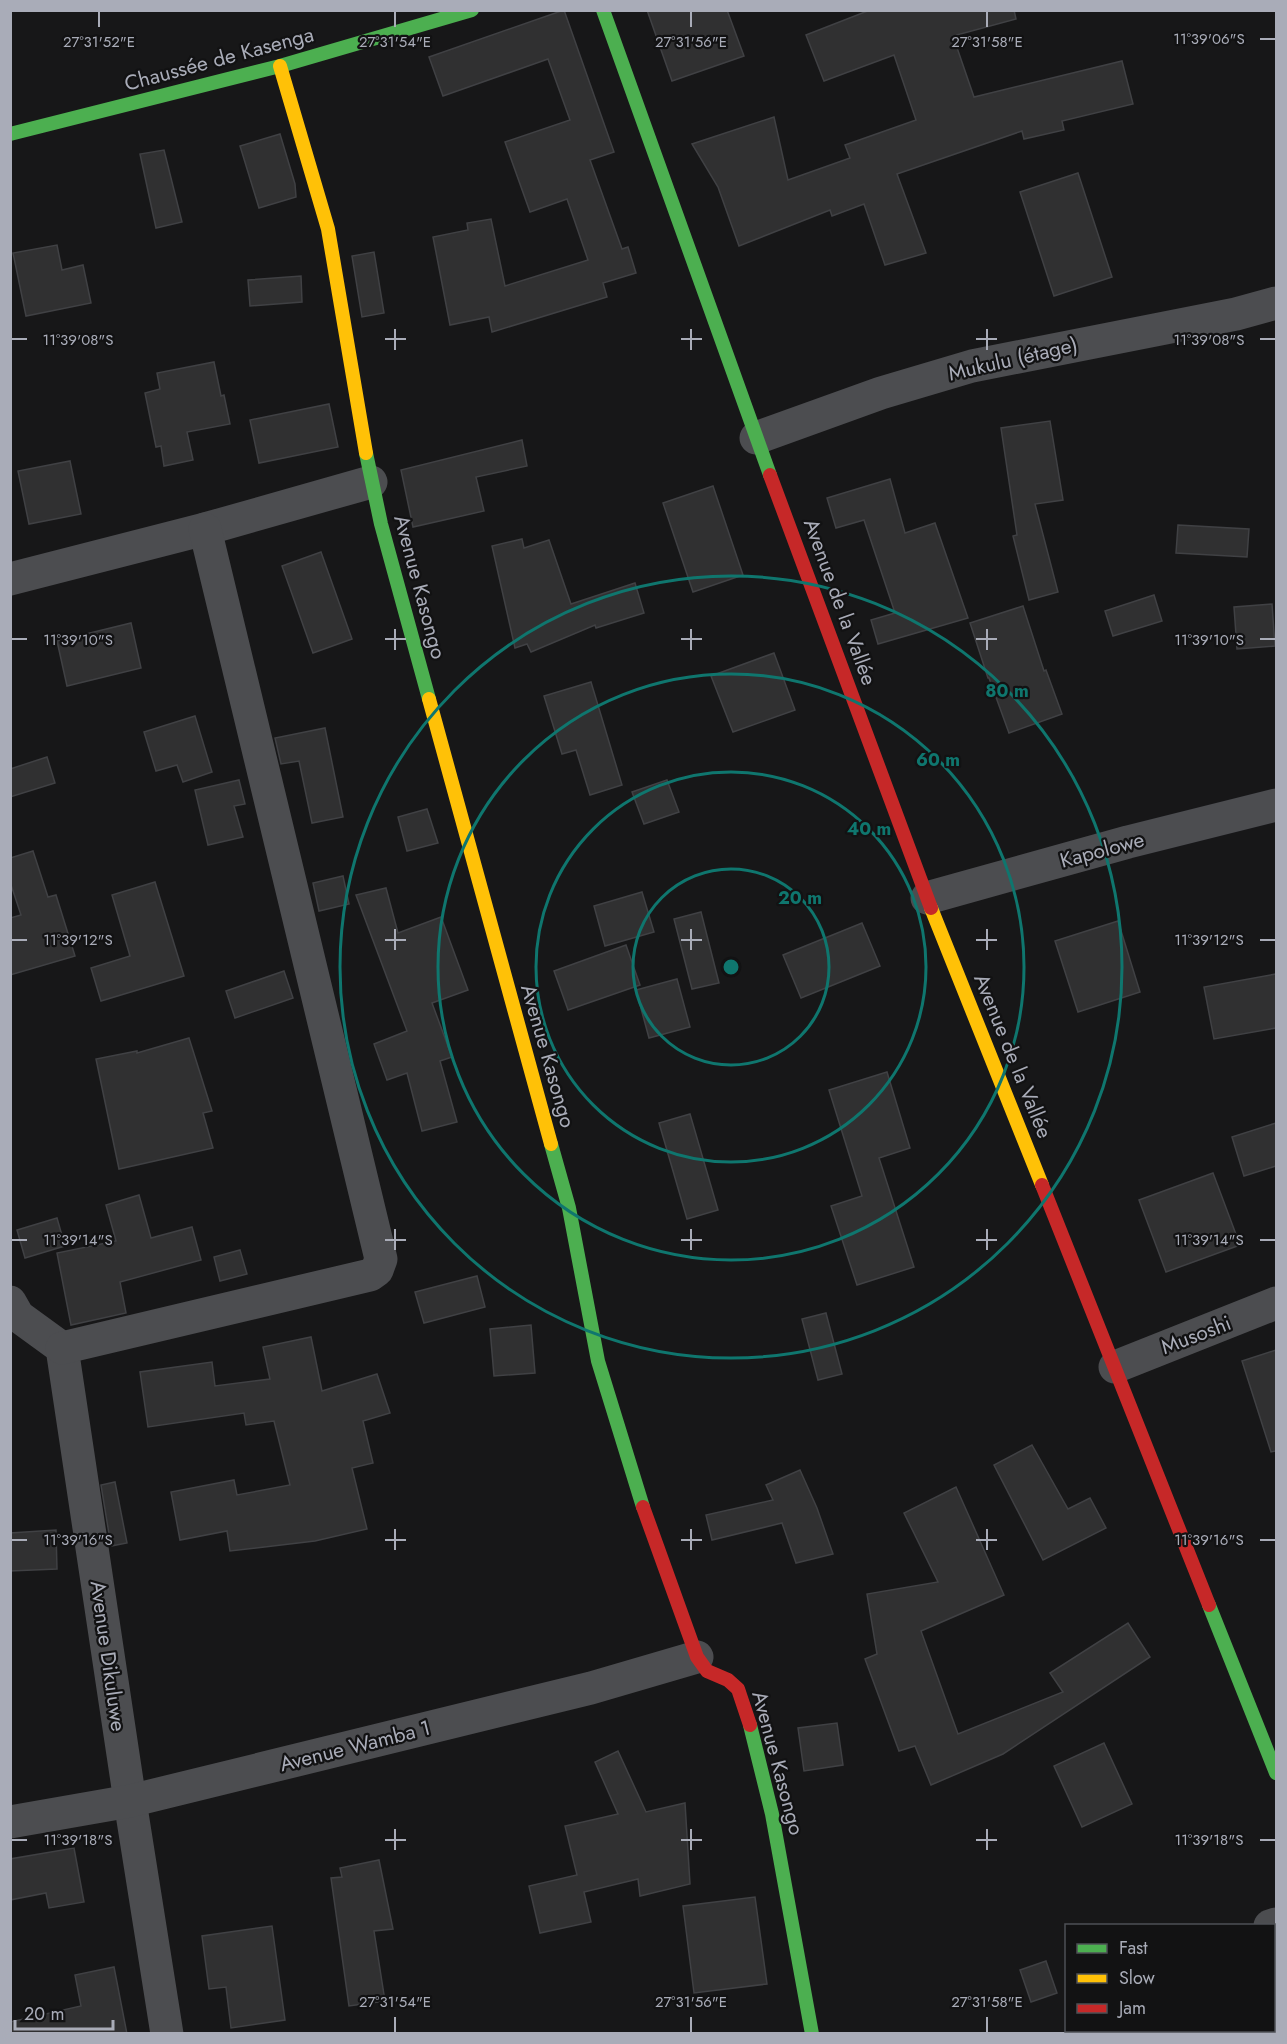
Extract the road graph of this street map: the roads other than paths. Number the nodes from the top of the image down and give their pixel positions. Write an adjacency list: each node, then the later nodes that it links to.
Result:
1 (472, 10): 3 (street, Chaussée de Kasenga)
2 (603, 10): 7 (street, Avenue de la Vallée)
3 (439, 16): 4 (street, Chaussée de Kasenga)
4 (280, 66): 5 (street, Chaussée de Kasenga); 8 (street, Avenue Kasongo)
5 (10, 134)
6 (1276, 303): 7 (street, Mukulu (étage))
7 (756, 438): 12 (street, Avenue de la Vallée)
8 (371, 482): 9 (street); 17 (street, Avenue Kasongo)
9 (205, 529): 10 (street); 15 (street)
10 (10, 579)
11 (1276, 805): 12 (street, Kapolowe)
12 (927, 898): 16 (street, Avenue de la Vallée)
13 (1276, 1303): 16 (street, Musoshi)
14 (13, 1312): 15 (street)
15 (62, 1348): 19 (street, Avenue Dikuluwe)
16 (1115, 1367): 18 (street, Avenue de la Vallée)
17 (697, 1657): 19 (street, Avenue Wamba 1); 22 (street, Avenue Kasongo)
18 (1276, 1773)
19 (130, 1801): 20 (street, Avenue Wamba 1); 21 (street, Avenue Dikuluwe)
20 (10, 1822)
21 (167, 2034)
22 (812, 2034)

